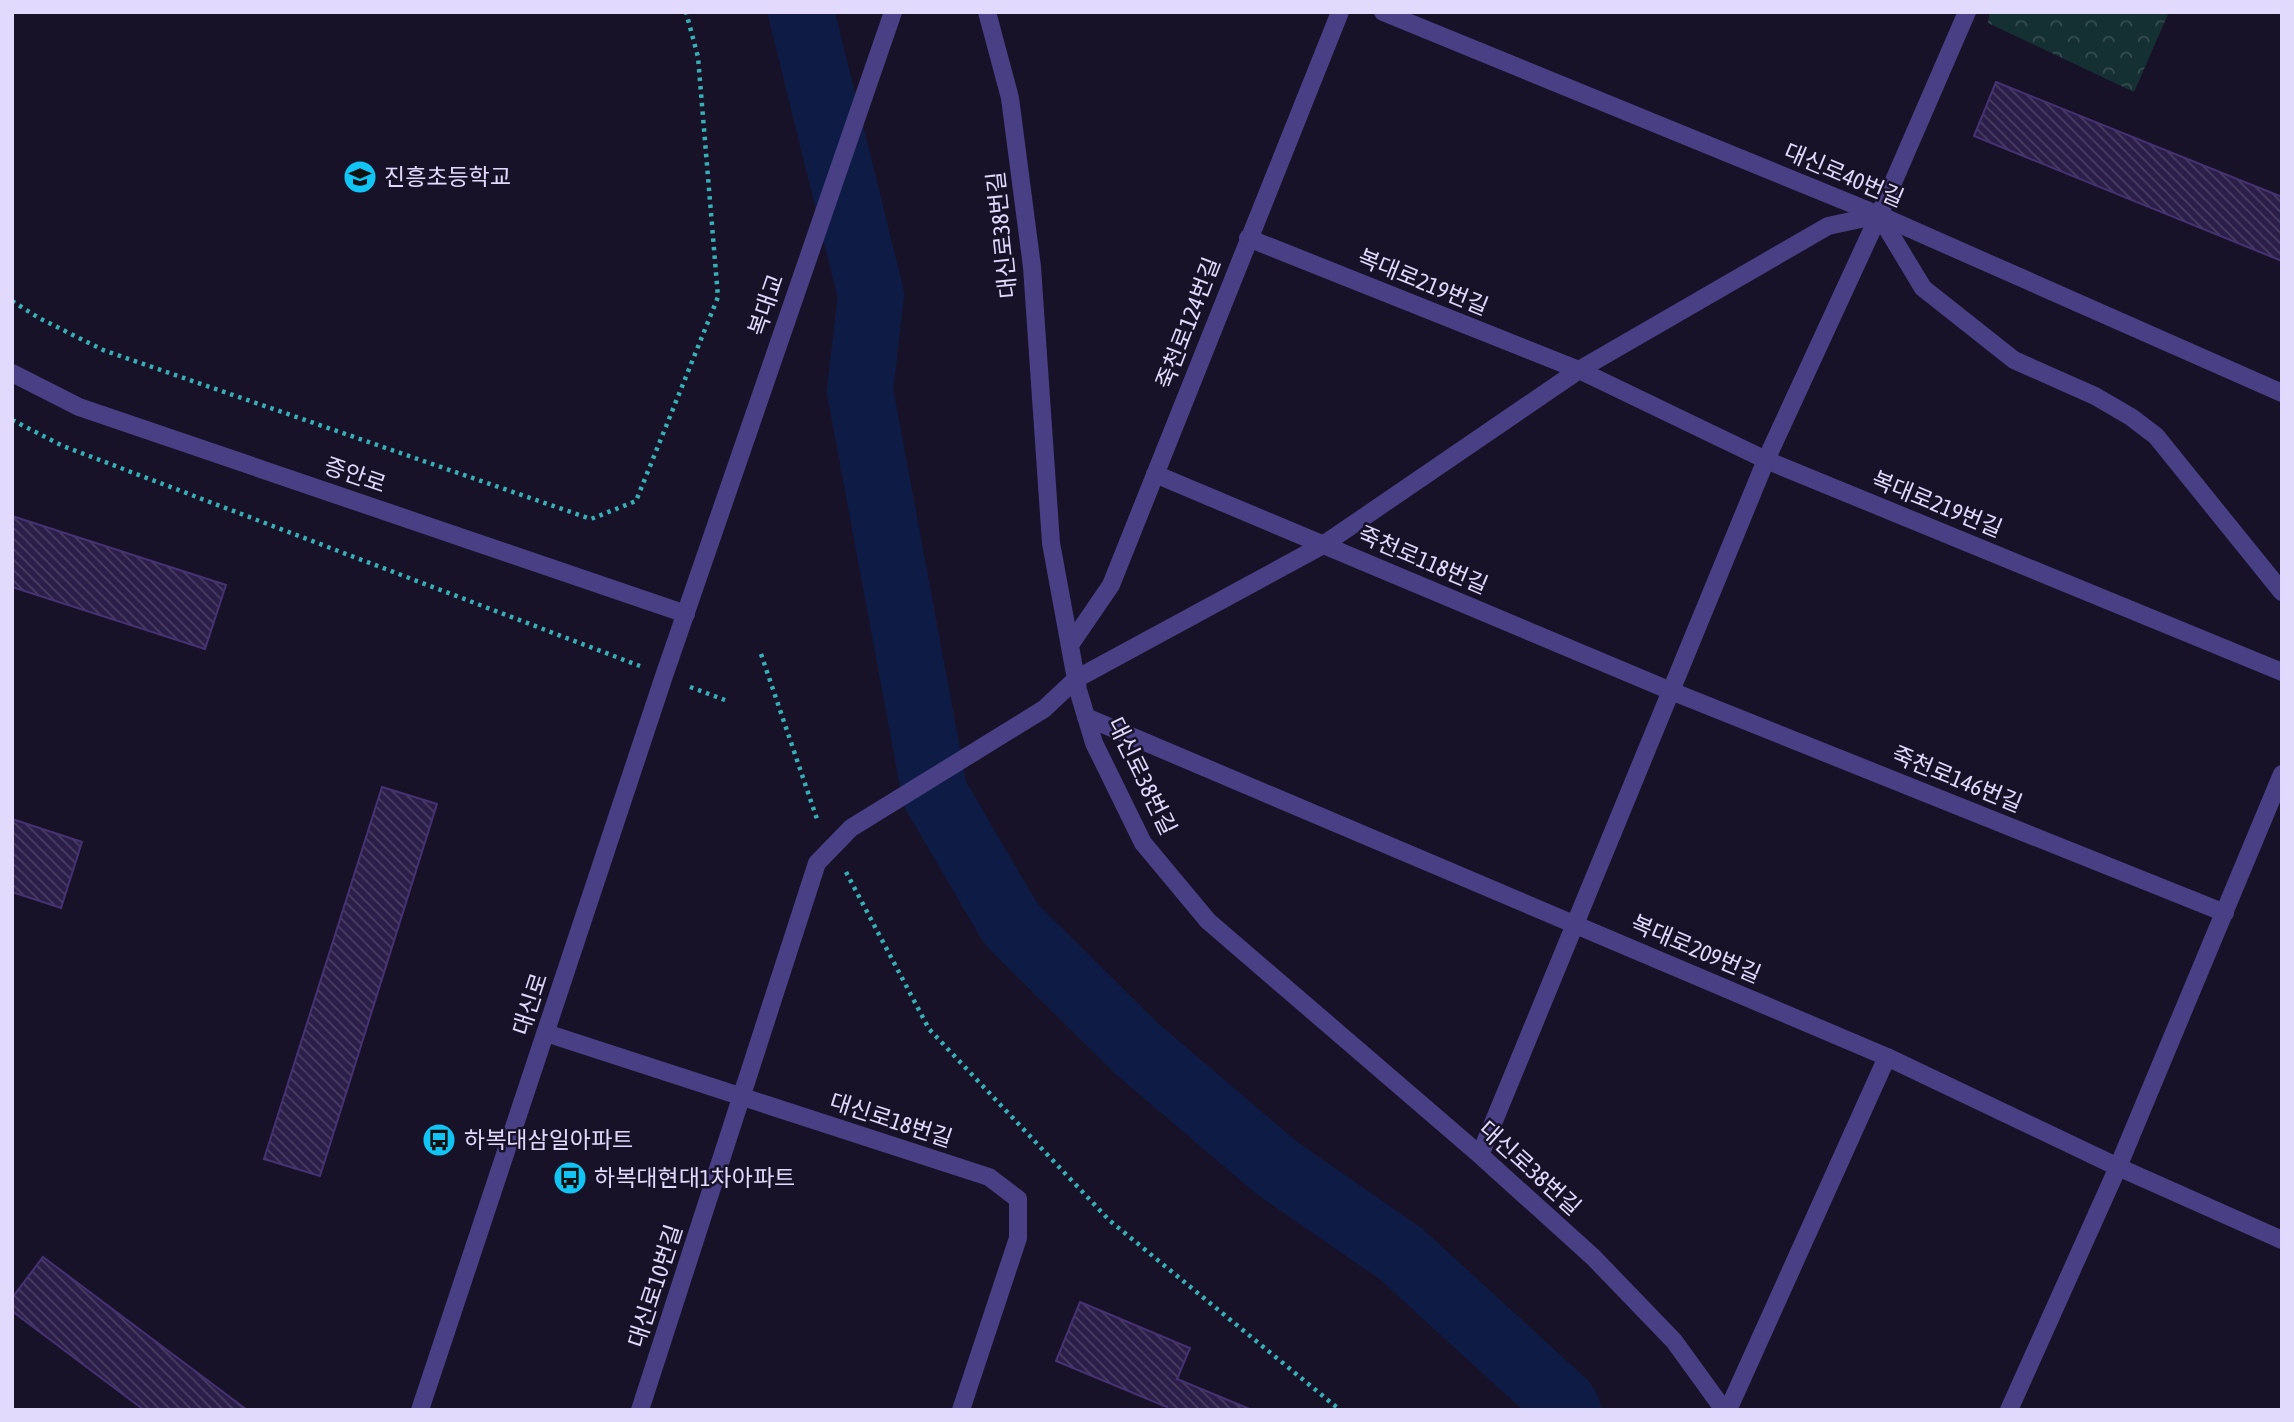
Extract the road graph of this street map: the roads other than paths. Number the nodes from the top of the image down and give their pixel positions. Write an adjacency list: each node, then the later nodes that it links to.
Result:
1 (893, 12): 15 (street, 복대교)
2 (988, 12): 16 (street, 대신로38번길)
3 (1340, 12): 7 (street, 죽천로124번길)
4 (1383, 12): 6 (street, 대신로40번길)
5 (1967, 12): 6 (street)
6 (1879, 215): 8 (street); 10 (street, 대신로40번길); 11 (street); 14 (street)
7 (1248, 238): 8 (street, 복대로219번길); 12 (street, 죽천로124번길)
8 (1579, 370): 11 (street, 복대로219번길); 13 (street)
9 (12, 373): 15 (street, 증안로)
10 (2282, 393)
11 (1766, 460): 17 (street, 복대로219번길); 19 (street)
12 (1155, 474): 13 (street, 죽천로118번길); 16 (street, 죽천로124번길)
13 (1323, 545): 18 (street); 19 (street, 죽천로118번길)
14 (2282, 592)
15 (686, 614): 24 (street, 대신로)
16 (1070, 645): 18 (street, 대신로38번길)
17 (2282, 672)
18 (1076, 679): 20 (street, 대신로38번길); 26 (street)
19 (1671, 691): 22 (street, 죽천로146번길); 23 (street)
20 (1086, 717): 23 (street, 복대로209번길); 27 (street, 대신로38번길)
21 (2282, 774): 22 (street)
22 (2225, 913): 28 (street)
23 (1574, 924): 25 (street, 복대로209번길); 27 (street)
24 (546, 1033): 26 (street, 대신로18번길); 30 (street, 대신로)
25 (1887, 1057): 28 (street, 복대로209번길); 33 (street)
26 (743, 1097): 31 (street, 대신로10번길); 32 (street, 대신로18번길)
27 (1480, 1155): 33 (street, 대신로38번길)
28 (2118, 1167): 29 (street, 복대로209번길); 34 (street)
29 (2282, 1240)
30 (420, 1410)
31 (640, 1410)
32 (961, 1410)
33 (1726, 1410)
34 (2009, 1410)

